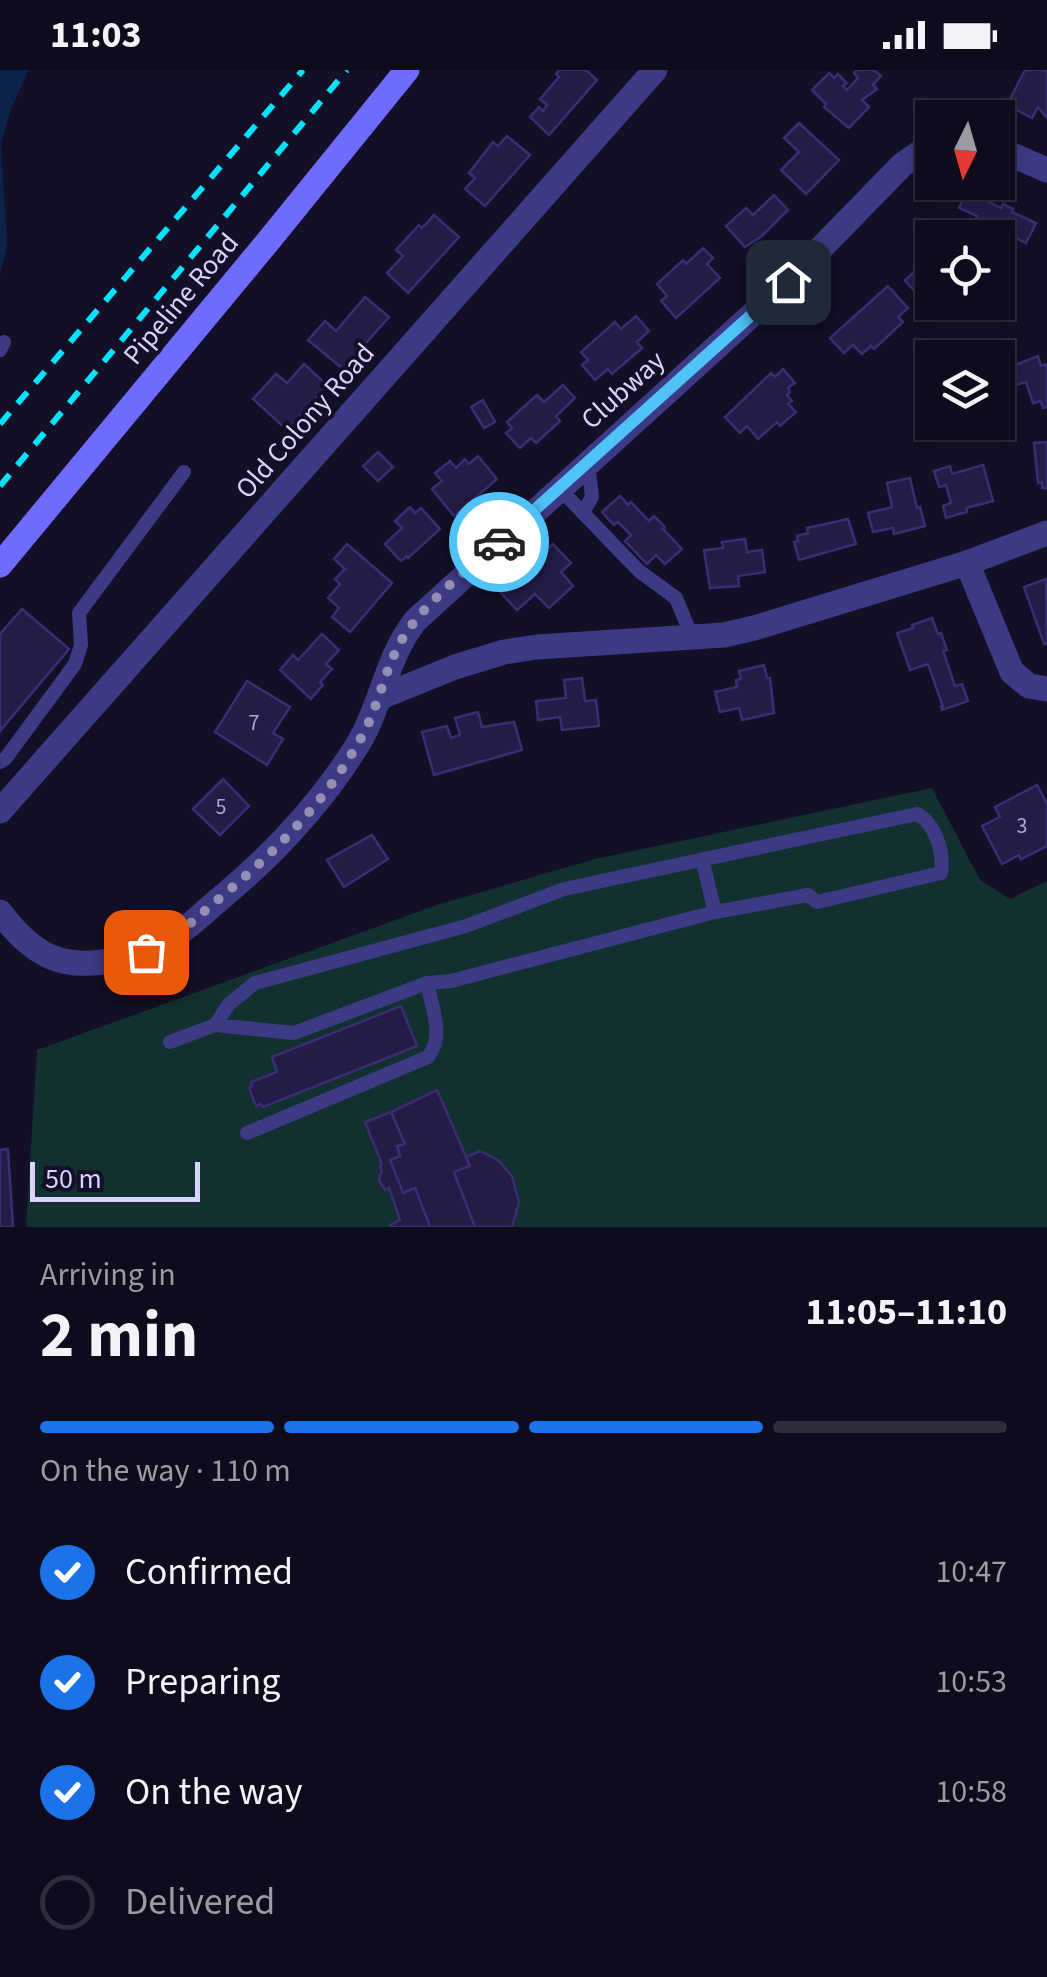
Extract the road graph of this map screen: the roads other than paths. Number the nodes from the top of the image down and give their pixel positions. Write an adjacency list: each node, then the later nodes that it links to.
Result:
1 (407, 70): 12 (street, Pipeline Road)
2 (655, 70): 17 (street, Old Colony Road)
3 (915, 156): 6 (street, Clubway)
4 (1015, 156): 5 (street)
5 (1047, 170)
6 (588, 462): 8 (street, Clubway); 9 (lane)
7 (184, 472): 16 (lane)
8 (559, 488): 9 (lane); 15 (street, Clubway)
9 (583, 512): 13 (lane)
10 (1047, 533): 11 (street)
11 (967, 563): 13 (street); 14 (street)
12 (0, 564)
13 (692, 637): 15 (street)
14 (1047, 690)
15 (380, 697): 19 (street, Clubway)
16 (0, 762)
17 (0, 811)
18 (702, 858): 20 (lane); 20 (lane); 22 (lane)
19 (0, 912)
20 (715, 912): 21 (lane)
21 (427, 983): 22 (lane); 24 (lane)
22 (215, 1025): 23 (lane)
23 (170, 1042)
24 (246, 1132)

